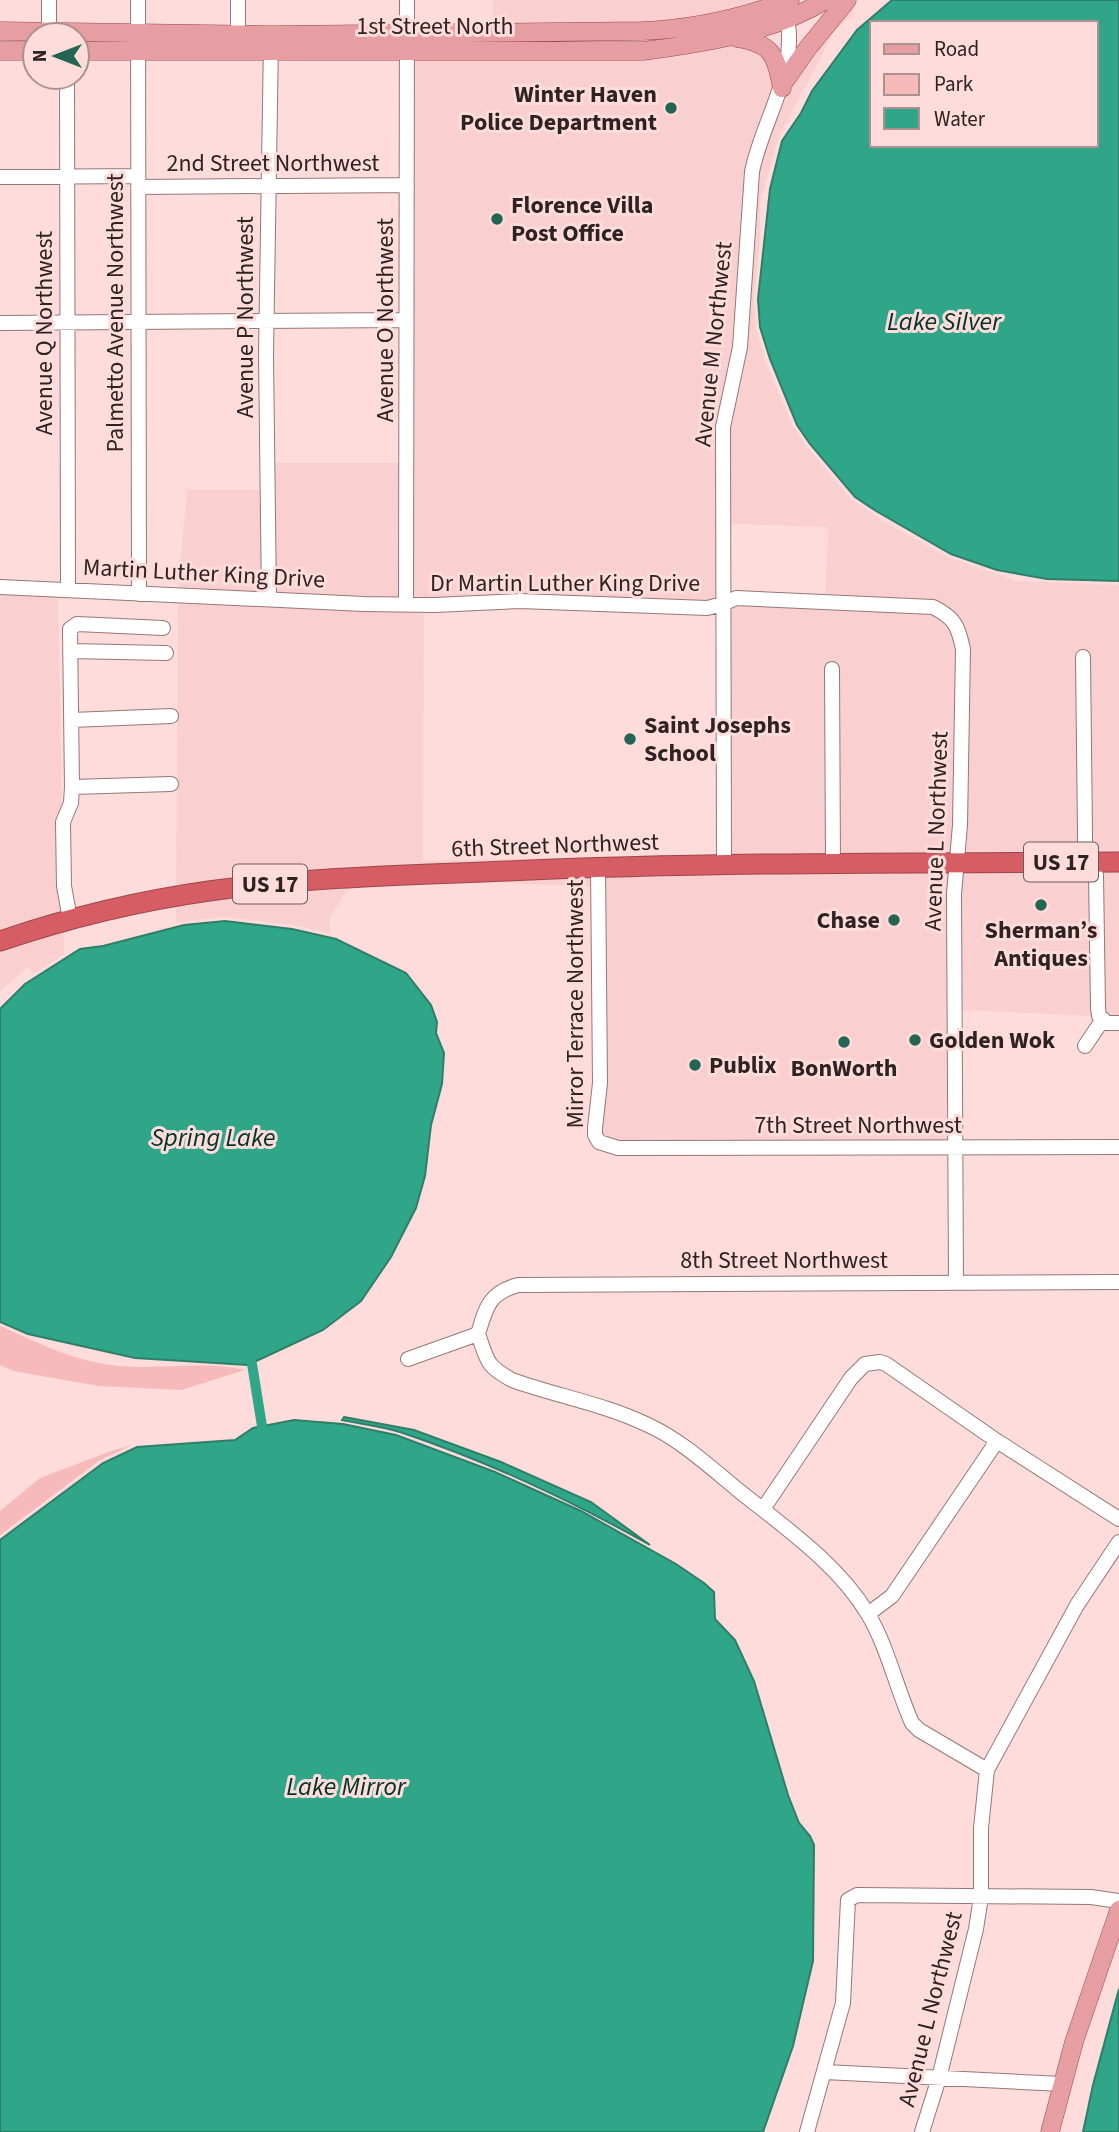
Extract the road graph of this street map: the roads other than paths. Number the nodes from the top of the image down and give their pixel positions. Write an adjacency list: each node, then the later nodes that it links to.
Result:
1 (49, 0): 8 (street)
2 (138, 0): 14 (street, Palmetto Avenue Northwest)
3 (238, 0): 15 (street)
4 (407, 0): 16 (street, Avenue O Northwest)
5 (826, 0): 7 (main road)
6 (848, 0): 21 (main road)
7 (784, 7): 12 (main road, 1st Street North); 13 (main road, 1st Street North); 21 (street, Avenue M Northwest)
8 (55, 21)
9 (0, 31): 10 (main road, 1st Street North)
10 (21, 32)
11 (91, 36): 14 (main road, 1st Street North)
12 (733, 37): 13 (main road, 1st Street North); 21 (main road)
13 (671, 39): 16 (main road, 1st Street North)
14 (137, 41): 15 (main road, 1st Street North); 18 (main road, 1st Street North); 25 (street, Palmetto Avenue Northwest)
15 (238, 42): 17 (main road, 1st Street North)
16 (407, 42): 17 (main road, 1st Street North); 26 (street, Avenue O Northwest)
17 (271, 43): 27 (street, Avenue P Northwest)
18 (91, 49)
19 (0, 51): 20 (main road)
20 (21, 51)
21 (783, 85): 37 (street, Avenue M Northwest)
22 (67, 91): 24 (street, Avenue Q Northwest)
23 (0, 177): 24 (street, 2nd Street Northwest)
24 (66, 177): 25 (street, 2nd Street Northwest); 32 (street, Avenue Q Northwest)
25 (138, 182): 27 (street, 2nd Street Northwest); 30 (street, Palmetto Avenue Northwest)
26 (407, 185): 27 (street, 2nd Street Northwest); 28 (street, Avenue O Northwest)
27 (269, 186): 29 (street, Avenue P Northwest)
28 (406, 320): 29 (street); 38 (street, Avenue O Northwest)
29 (267, 321): 30 (street); 36 (street, Avenue P Northwest)
30 (138, 322): 32 (street); 35 (street, Palmetto Avenue Northwest)
31 (0, 323): 32 (street)
32 (67, 323): 34 (street, Avenue Q Northwest)
33 (0, 587): 34 (street, Martin Luther King Drive)
34 (68, 590): 35 (street, Martin Luther King Drive)
35 (139, 594): 36 (street, Martin Luther King Drive)
36 (270, 599): 38 (street, Martin Luther King Drive)
37 (723, 604): 38 (street, Dr Martin Luther King Drive); 50 (street, Avenue L Northwest); 52 (street, Avenue M Northwest)
38 (406, 605)
39 (163, 628): 40 (street)
40 (70, 652): 41 (street); 45 (street)
41 (166, 653)
42 (1083, 657): 48 (street)
43 (832, 669): 51 (street)
44 (171, 716): 45 (street)
45 (72, 720): 47 (street)
46 (171, 784): 47 (street)
47 (72, 787): 54 (street)
48 (1090, 862): 49 (highway, 6th Street Northwest / US 17); 50 (highway, 6th Street Northwest / US 17); 56 (street)
49 (1119, 862)
50 (957, 863): 51 (highway, 6th Street Northwest / US 17); 61 (street, Avenue L Northwest)
51 (833, 864): 52 (highway, 6th Street Northwest / US 17)
52 (723, 865): 53 (highway, 6th Street Northwest / US 17)
53 (598, 866): 54 (highway, 6th Street Northwest / US 17); 59 (street, Mirror Terrace Northwest)
54 (70, 919): 55 (highway, 6th Street Northwest / US 17)
55 (0, 941)
56 (1103, 1019): 57 (street); 58 (street)
57 (1119, 1023)
58 (1086, 1046)
59 (599, 1142): 61 (street, 7th Street Northwest)
60 (1119, 1147): 61 (street, 7th Street Northwest)
61 (954, 1148): 62 (street, Avenue L Northwest)
62 (956, 1282): 63 (street, 8th Street Northwest); 64 (street, 8th Street Northwest)
63 (1119, 1282)
64 (478, 1334): 65 (street); 67 (street)
65 (408, 1359)
66 (997, 1440): 67 (street); 68 (street); 70 (street)
67 (763, 1509): 70 (street)
68 (1119, 1519)
69 (1119, 1542): 71 (street)
70 (868, 1614): 71 (street)
71 (987, 1770): 72 (street, Avenue L Northwest)
72 (981, 1897): 73 (street); 75 (street); 76 (street, Avenue L Northwest)
73 (1119, 1901)
74 (1119, 1910): 77 (main road)
75 (825, 2072): 76 (street); 78 (street)
76 (939, 2078): 77 (street); 79 (street, Avenue L Northwest)
77 (1062, 2084): 80 (main road)
78 (807, 2132)
79 (922, 2132)
80 (1050, 2132)

